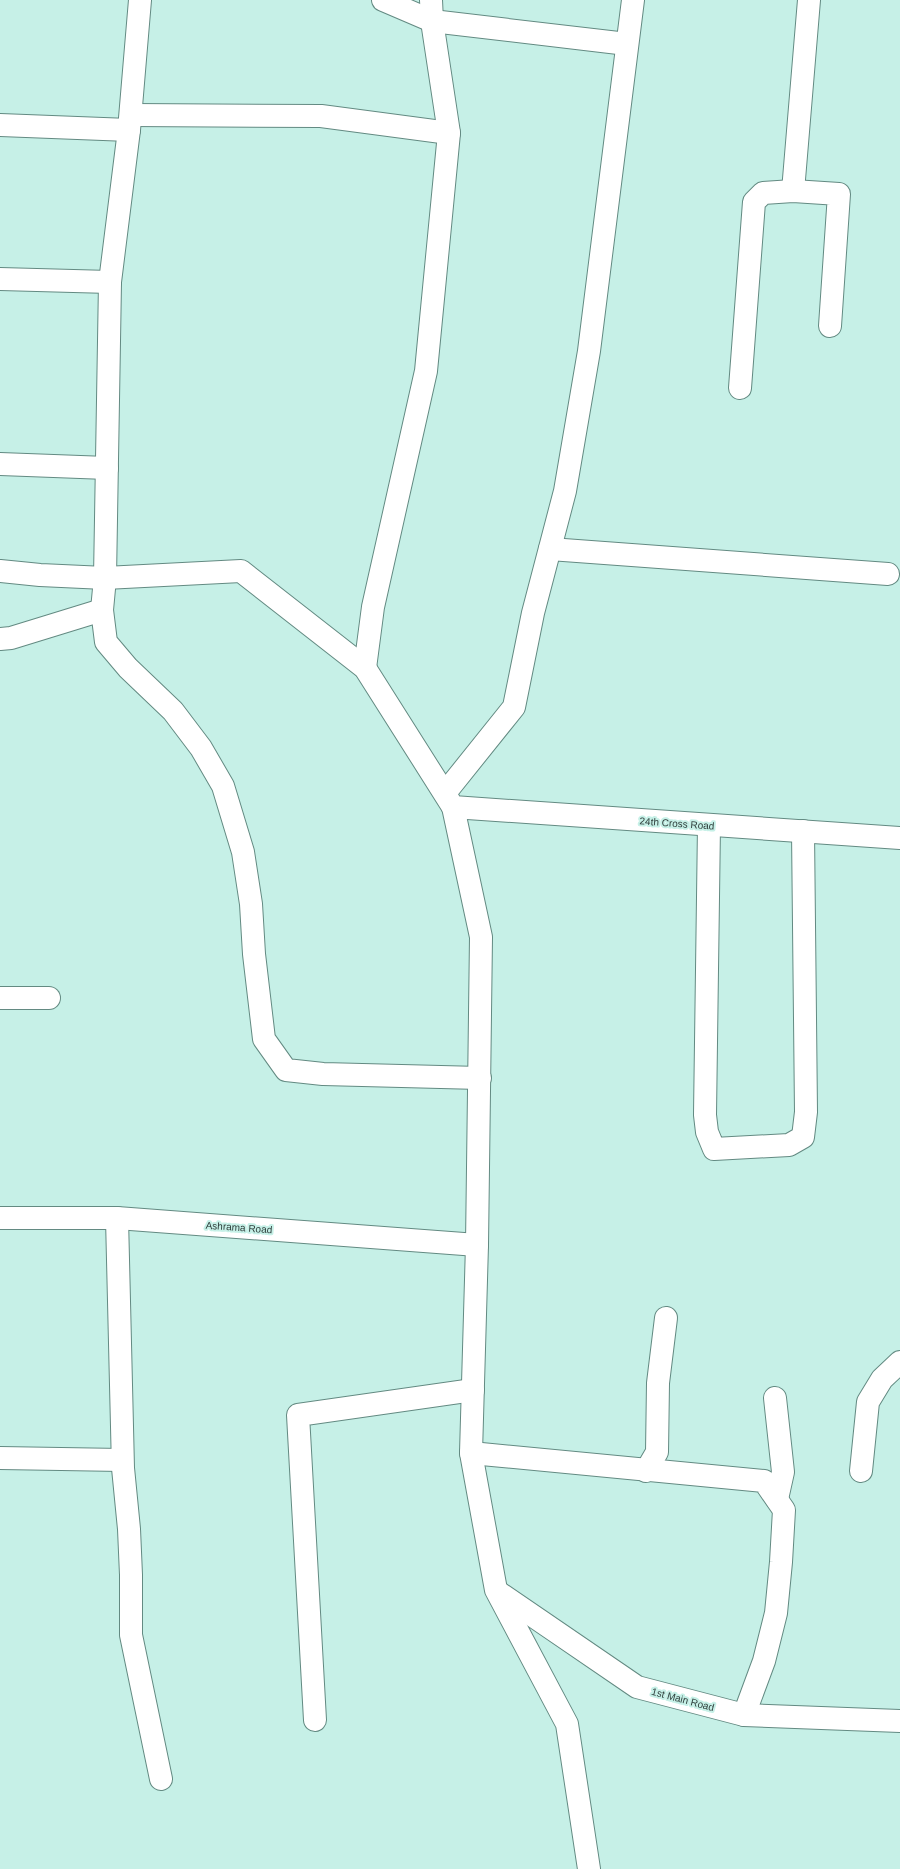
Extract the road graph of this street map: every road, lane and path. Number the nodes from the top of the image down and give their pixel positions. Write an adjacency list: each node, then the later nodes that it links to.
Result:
1 (140, 0): 8 (street)
2 (383, 0): 6 (street)
3 (431, 0): 6 (street)
4 (633, 0): 7 (street)
5 (809, 0): 11 (street)
6 (432, 22): 7 (street); 10 (street)
7 (628, 44): 18 (street)
8 (130, 123): 9 (street); 10 (street); 13 (street)
9 (0, 125)
10 (449, 133): 24 (street)
11 (793, 191): 14 (street); 15 (street)
12 (0, 279): 13 (street)
13 (110, 282): 17 (street)
14 (830, 326)
15 (740, 388)
16 (0, 464): 17 (street)
17 (106, 468): 21 (street)
18 (550, 549): 20 (street); 25 (street)
19 (0, 571): 21 (street)
20 (888, 574)
21 (105, 578): 22 (street); 24 (street)
22 (102, 610): 23 (street); 31 (street)
23 (0, 639)
24 (365, 668): 25 (street)
25 (449, 800): 26 (street, 24th Cross Road); 31 (street)
26 (709, 825): 27 (street, 24th Cross Road); 27 (street)
27 (803, 831): 28 (street, 24th Cross Road)
28 (900, 838)
29 (0, 998): 30 (street)
30 (49, 998)
31 (480, 1078): 34 (street)
32 (0, 1218): 33 (street, Ashrama Road)
33 (117, 1218): 34 (street, Ashrama Road); 41 (street)
34 (478, 1245): 37 (street)
35 (666, 1318): 42 (street)
36 (900, 1362): 43 (street)
37 (473, 1390): 39 (street); 47 (street)
38 (775, 1398): 44 (street)
39 (471, 1453): 42 (street); 45 (street)
40 (0, 1458): 41 (street)
41 (122, 1460): 49 (street)
42 (646, 1471): 44 (street)
43 (861, 1471)
44 (776, 1499): 46 (street)
45 (496, 1590): 46 (street, 1st Main Road); 50 (street)
46 (744, 1716): 48 (street, 1st Main Road)
47 (315, 1720)
48 (900, 1721)
49 (161, 1779)
50 (589, 1869)

